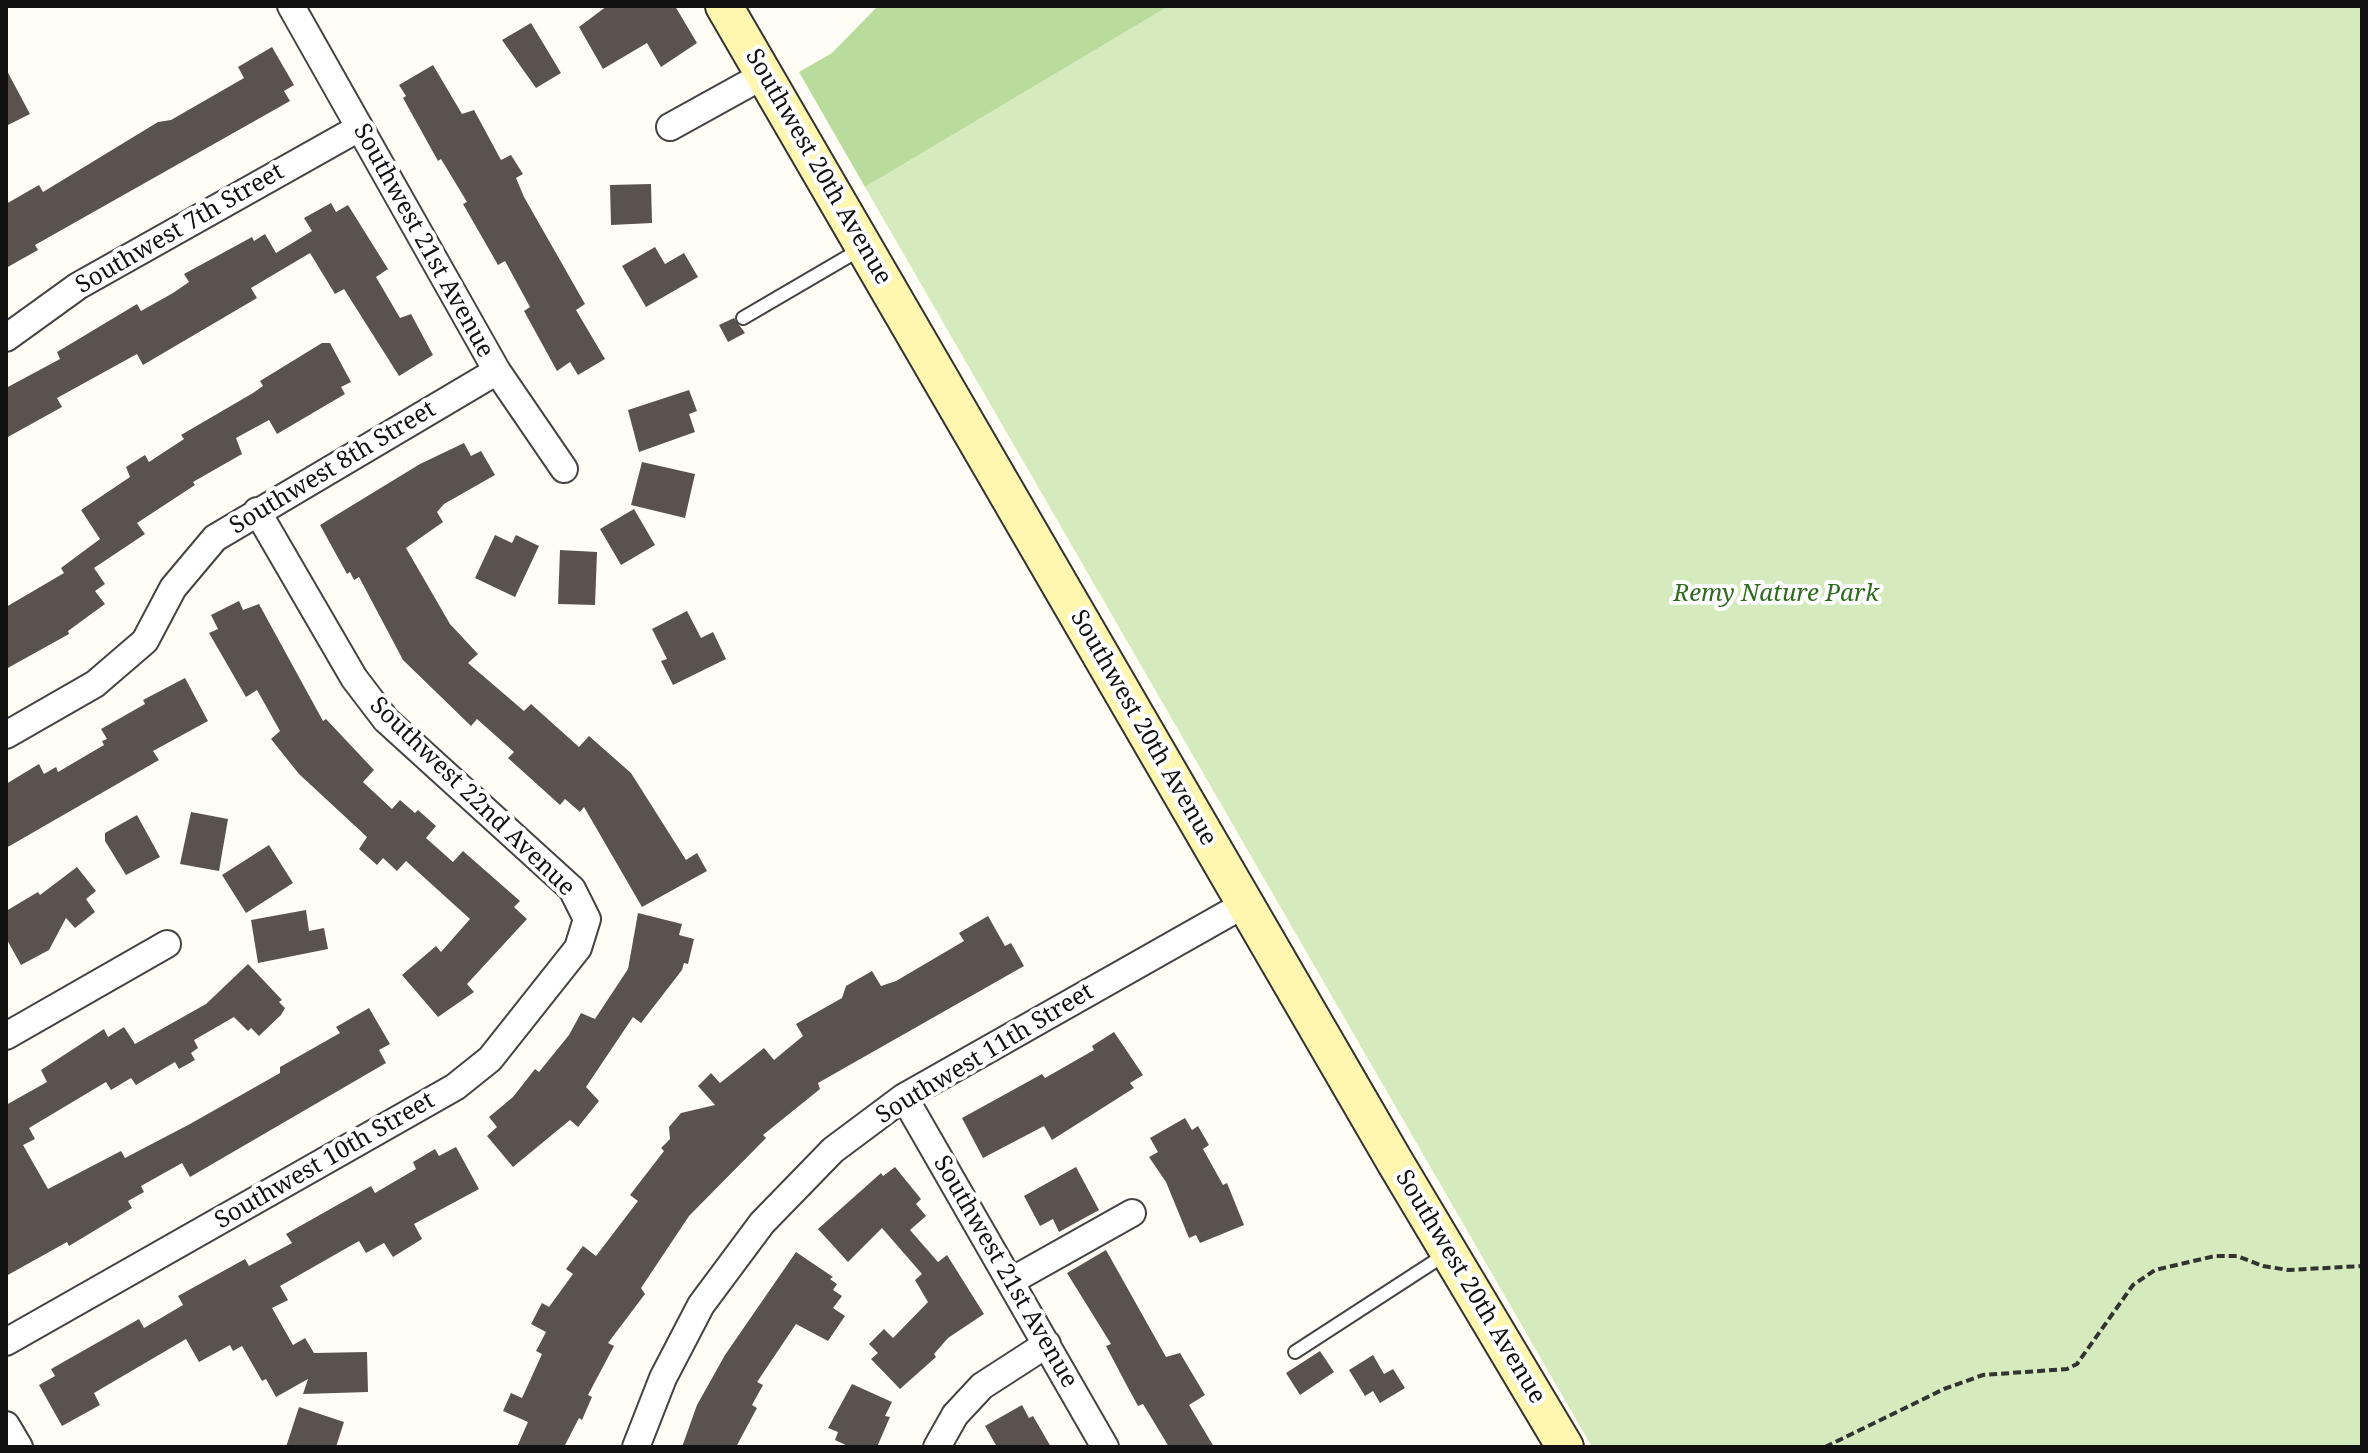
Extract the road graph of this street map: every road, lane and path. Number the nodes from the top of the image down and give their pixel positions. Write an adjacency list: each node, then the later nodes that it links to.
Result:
1 (291, 6): 5 (street, Southwest 21st Avenue)
2 (724, 6): 3 (street, Southwest 20th Avenue)
3 (764, 75): 4 (street); 6 (street, Southwest 20th Avenue)
4 (670, 127)
5 (359, 128): 8 (street, Southwest 7th Street); 9 (street, Southwest 21st Avenue)
6 (864, 247): 7 (lane); 13 (street, Southwest 20th Avenue)
7 (743, 318)
8 (6, 338)
9 (497, 371): 10 (street, Southwest 21st Avenue); 11 (street, Southwest 8th Street)
10 (564, 469)
11 (257, 511): 12 (street, Southwest 8th Street); 14 (street, Southwest 22nd Avenue)
12 (6, 735)
13 (1245, 904): 17 (street, Southwest 11th Street); 19 (street, Southwest 20th Avenue)
14 (587, 919): 22 (street, Southwest 10th Street)
15 (167, 944): 16 (street)
16 (6, 1036)
17 (904, 1097): 21 (street, Southwest 21st Avenue); 27 (street, Southwest 11th Street)
18 (1132, 1213): 21 (street)
19 (1449, 1252): 24 (lane); 30 (street, Southwest 20th Avenue)
20 (2362, 1266): 31 (path)
21 (1011, 1281): 23 (street, Southwest 21st Avenue)
22 (6, 1342)
23 (1047, 1344): 28 (street); 29 (street, Southwest 21st Avenue)
24 (1295, 1352)
25 (6, 1425): 26 (street)
26 (19, 1447)
27 (636, 1447)
28 (937, 1447)
29 (1105, 1447)
30 (1565, 1447)
31 (1825, 1447)

